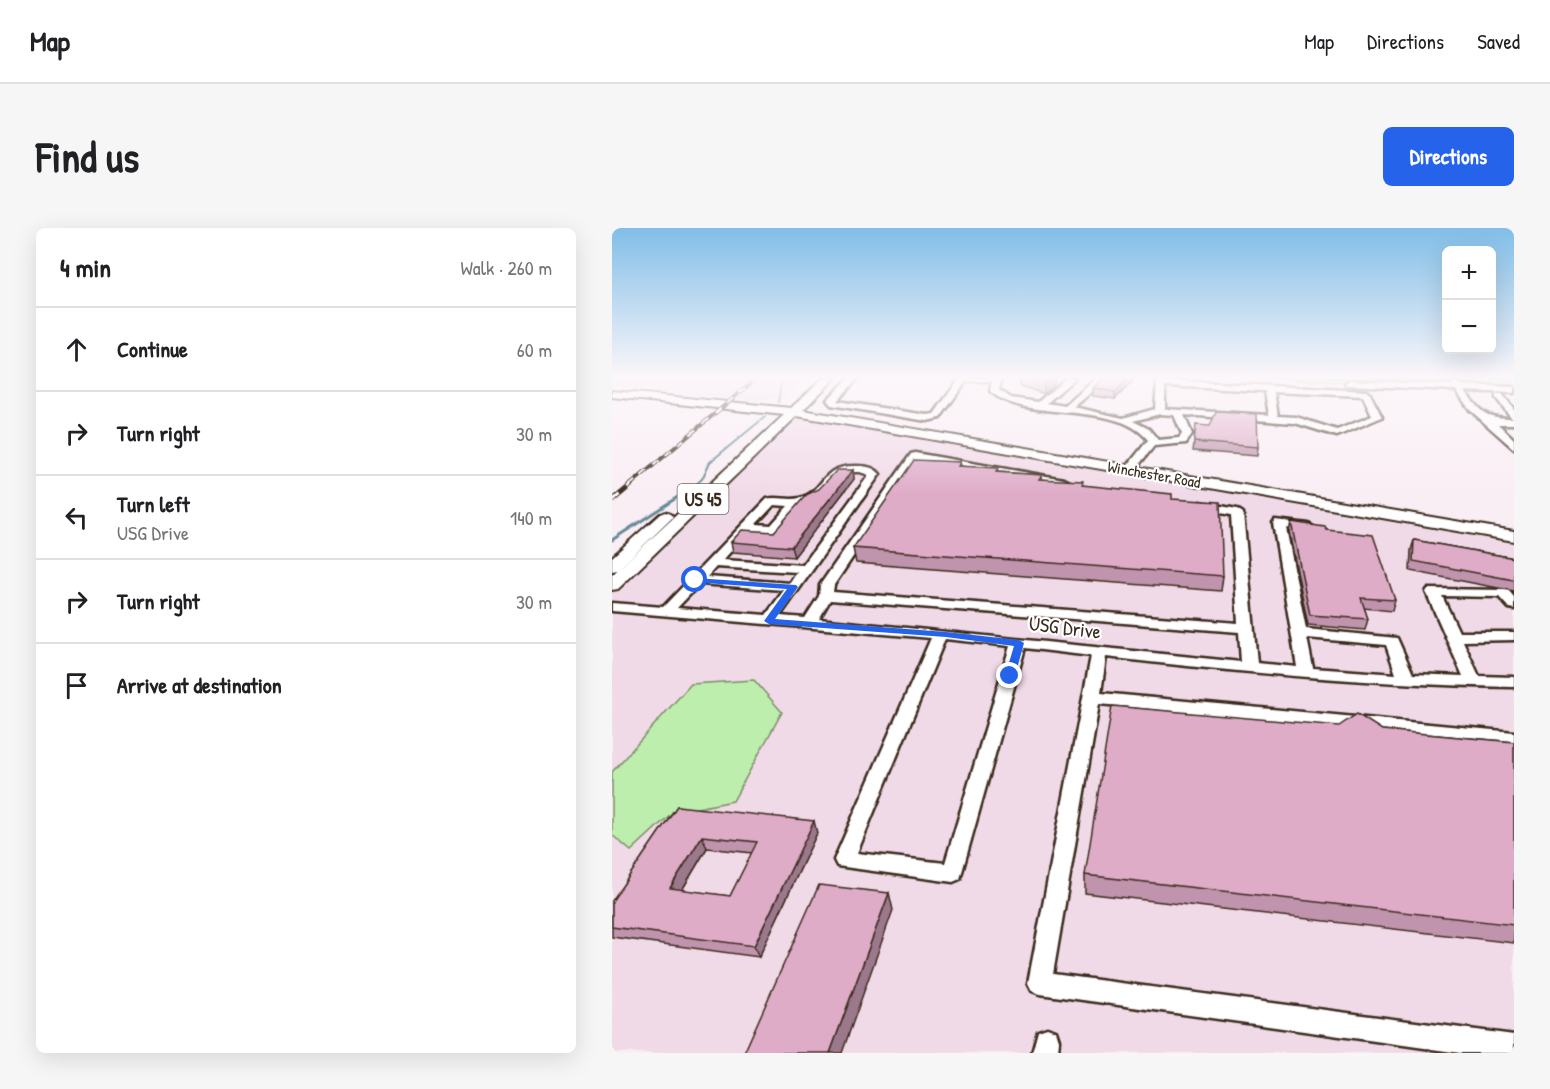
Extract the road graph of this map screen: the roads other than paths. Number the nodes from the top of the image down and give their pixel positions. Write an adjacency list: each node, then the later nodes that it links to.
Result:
1 (781, 416): 26 (main road, US 45)
2 (781, 416): 29 (main road, US 45)
3 (820, 416): 18 (main road, Winchester Road)
4 (918, 416): 5 (street)
5 (934, 416)
6 (1105, 416): 13 (street)
7 (1139, 416): 13 (street)
8 (1180, 416): 16 (street)
9 (1250, 416): 12 (street)
10 (1377, 416): 12 (street)
11 (1483, 416): 14 (street)
12 (1274, 418)
13 (1126, 420): 16 (street)
14 (1489, 421): 15 (street); 17 (street)
15 (1514, 421)
16 (1151, 443): 18 (street)
17 (1514, 446)
18 (1130, 469): 24 (main road, Winchester Road)
19 (1076, 484): 31 (street)
20 (798, 502): 22 (street); 22 (street); 27 (street)
21 (1191, 504): 37 (street)
22 (746, 527): 25 (street)
23 (1322, 530): 38 (street)
24 (1514, 536)
25 (712, 563): 27 (street); 28 (street)
26 (612, 566)
27 (806, 569): 30 (street)
28 (695, 580): 30 (street); 34 (street)
29 (612, 585)
30 (793, 587): 35 (street)
31 (826, 596): 36 (street); 37 (street)
32 (1514, 605): 41 (street)
33 (612, 607): 34 (street, USG Drive)
34 (666, 612): 35 (street, USG Drive)
35 (769, 621): 36 (street, USG Drive)
36 (808, 624): 39 (street, USG Drive)
37 (1246, 628): 44 (street)
38 (1299, 633): 45 (street); 46 (street)
39 (940, 634): 42 (street, USG Drive); 42 (street)
40 (1514, 636): 41 (street)
41 (1453, 637): 47 (street)
42 (1019, 643): 43 (street, USG Drive)
43 (1099, 653): 44 (street, USG Drive); 49 (street)
44 (1249, 666): 45 (street, USG Drive)
45 (1306, 671): 46 (street, USG Drive)
46 (1406, 678): 47 (street, USG Drive)
47 (1474, 682): 48 (street, USG Drive)
48 (1514, 682)
49 (1092, 698): 50 (street); 51 (street)
50 (1514, 738)
51 (1514, 1048)

